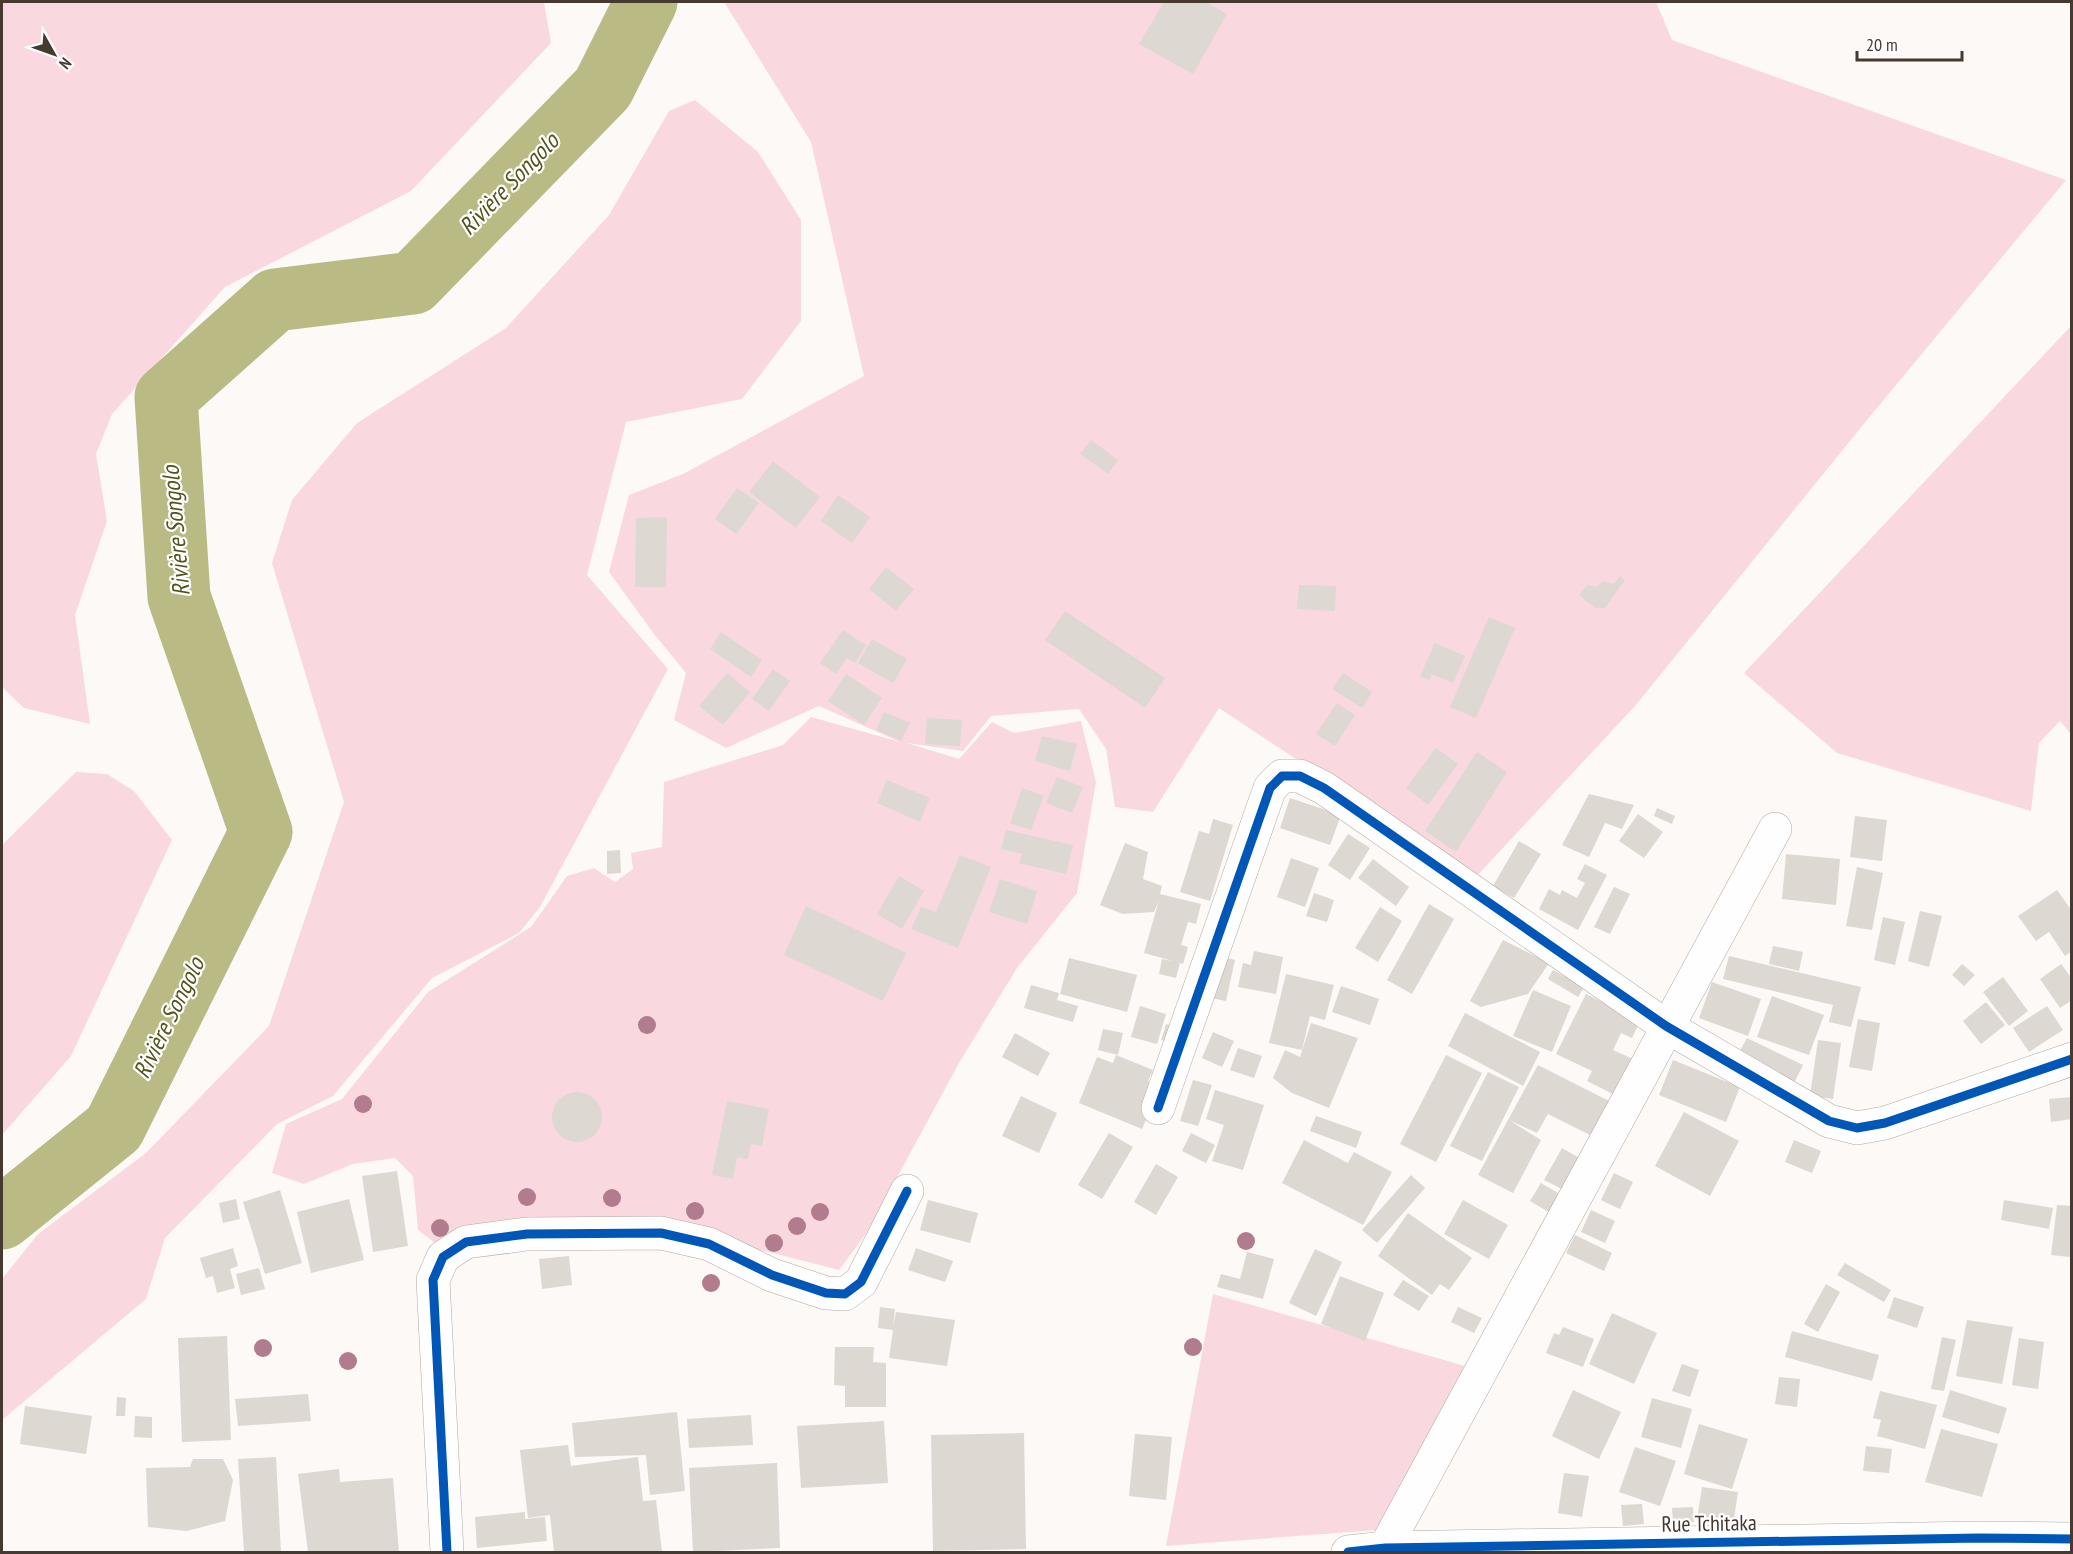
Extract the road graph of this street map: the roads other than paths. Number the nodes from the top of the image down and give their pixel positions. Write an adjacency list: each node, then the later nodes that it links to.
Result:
1 (1775, 829): 2 (street)
2 (1666, 1026): 3 (street); 4 (street); 7 (street)
3 (2072, 1059)
4 (1158, 1108)
5 (907, 1191): 8 (street)
6 (2072, 1539): 7 (street, Rue Tchitaka)
7 (1385, 1548): 9 (street, Rue Tchitaka)
8 (447, 1552)
9 (1350, 1552)

